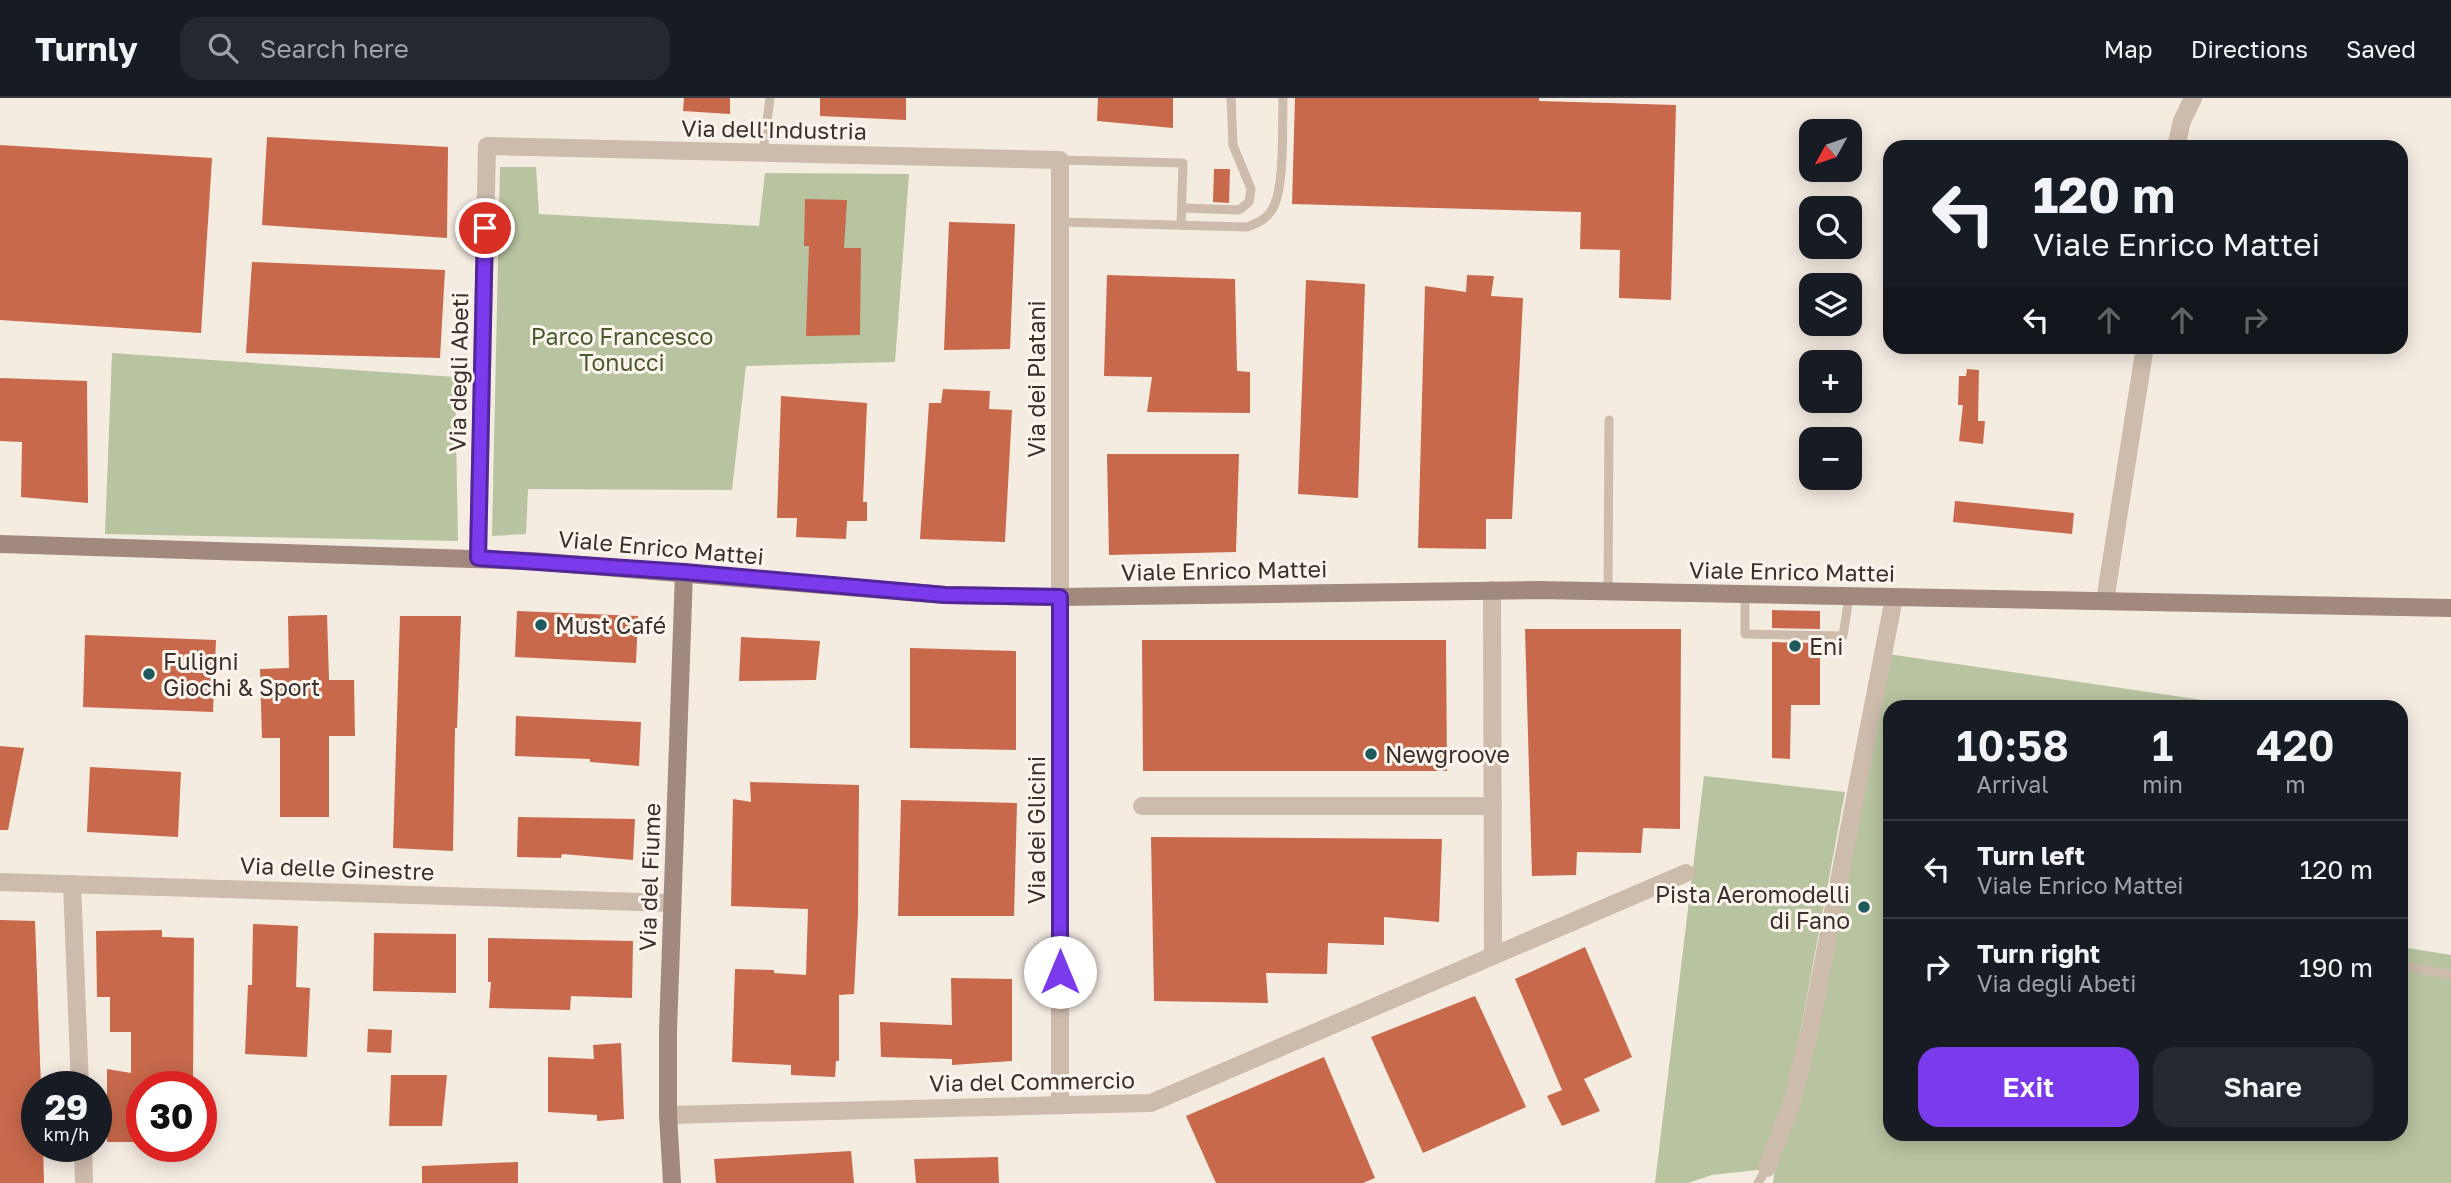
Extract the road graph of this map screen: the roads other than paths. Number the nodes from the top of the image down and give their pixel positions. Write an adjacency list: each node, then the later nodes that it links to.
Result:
1 (771, 98): 7 (lane)
2 (1231, 98): 9 (lane)
3 (1283, 98): 11 (lane)
4 (2193, 98): 5 (street)
5 (2178, 140)
6 (486, 146): 7 (street, Via dell'Industria); 15 (street, Via degli Abeti)
7 (763, 153): 8 (street, Via dell'Industria)
8 (1060, 160): 9 (lane); 10 (street, Via dei Platani)
9 (1182, 208): 11 (lane)
10 (1061, 222): 11 (lane); 20 (street, Via dei Platani)
11 (1181, 225)
12 (2144, 354): 23 (street)
13 (1609, 420): 18 (lane)
14 (0, 544): 15 (street, Viale Enrico Mattei)
15 (478, 558): 16 (street, Viale Enrico Mattei)
16 (684, 572): 20 (street, Viale Enrico Mattei); 30 (street, Via del Fiume)
17 (1492, 590): 18 (street, Viale Enrico Mattei); 20 (street, Viale Enrico Mattei); 26 (street)
18 (1608, 592): 19 (street, Viale Enrico Mattei)
19 (1745, 595): 21 (street, Viale Enrico Mattei); 21 (lane)
20 (1060, 597): 35 (street, Via dei Glicini)
21 (1849, 597): 22 (street, Viale Enrico Mattei)
22 (1894, 598): 23 (street, Viale Enrico Mattei); 38 (street)
23 (2105, 601): 24 (street, Viale Enrico Mattei)
24 (2451, 608)
25 (1142, 806): 26 (street)
26 (1493, 806): 31 (street)
27 (1686, 873): 31 (street, Via del Commercio)
28 (0, 882): 29 (street, Via delle Ginestre)
29 (72, 884): 30 (street, Via delle Ginestre); 34 (street)
30 (672, 903): 36 (street, Via del Fiume)
31 (1493, 956): 35 (street, Via del Commercio)
32 (2408, 966): 33 (lane)
33 (2451, 975)
34 (79, 1071)
35 (1060, 1105): 36 (street, Via del Commercio)
36 (668, 1115): 40 (street, Via del Fiume)
37 (83, 1162): 39 (street)
38 (1762, 1175)
39 (84, 1183)
40 (673, 1183)

